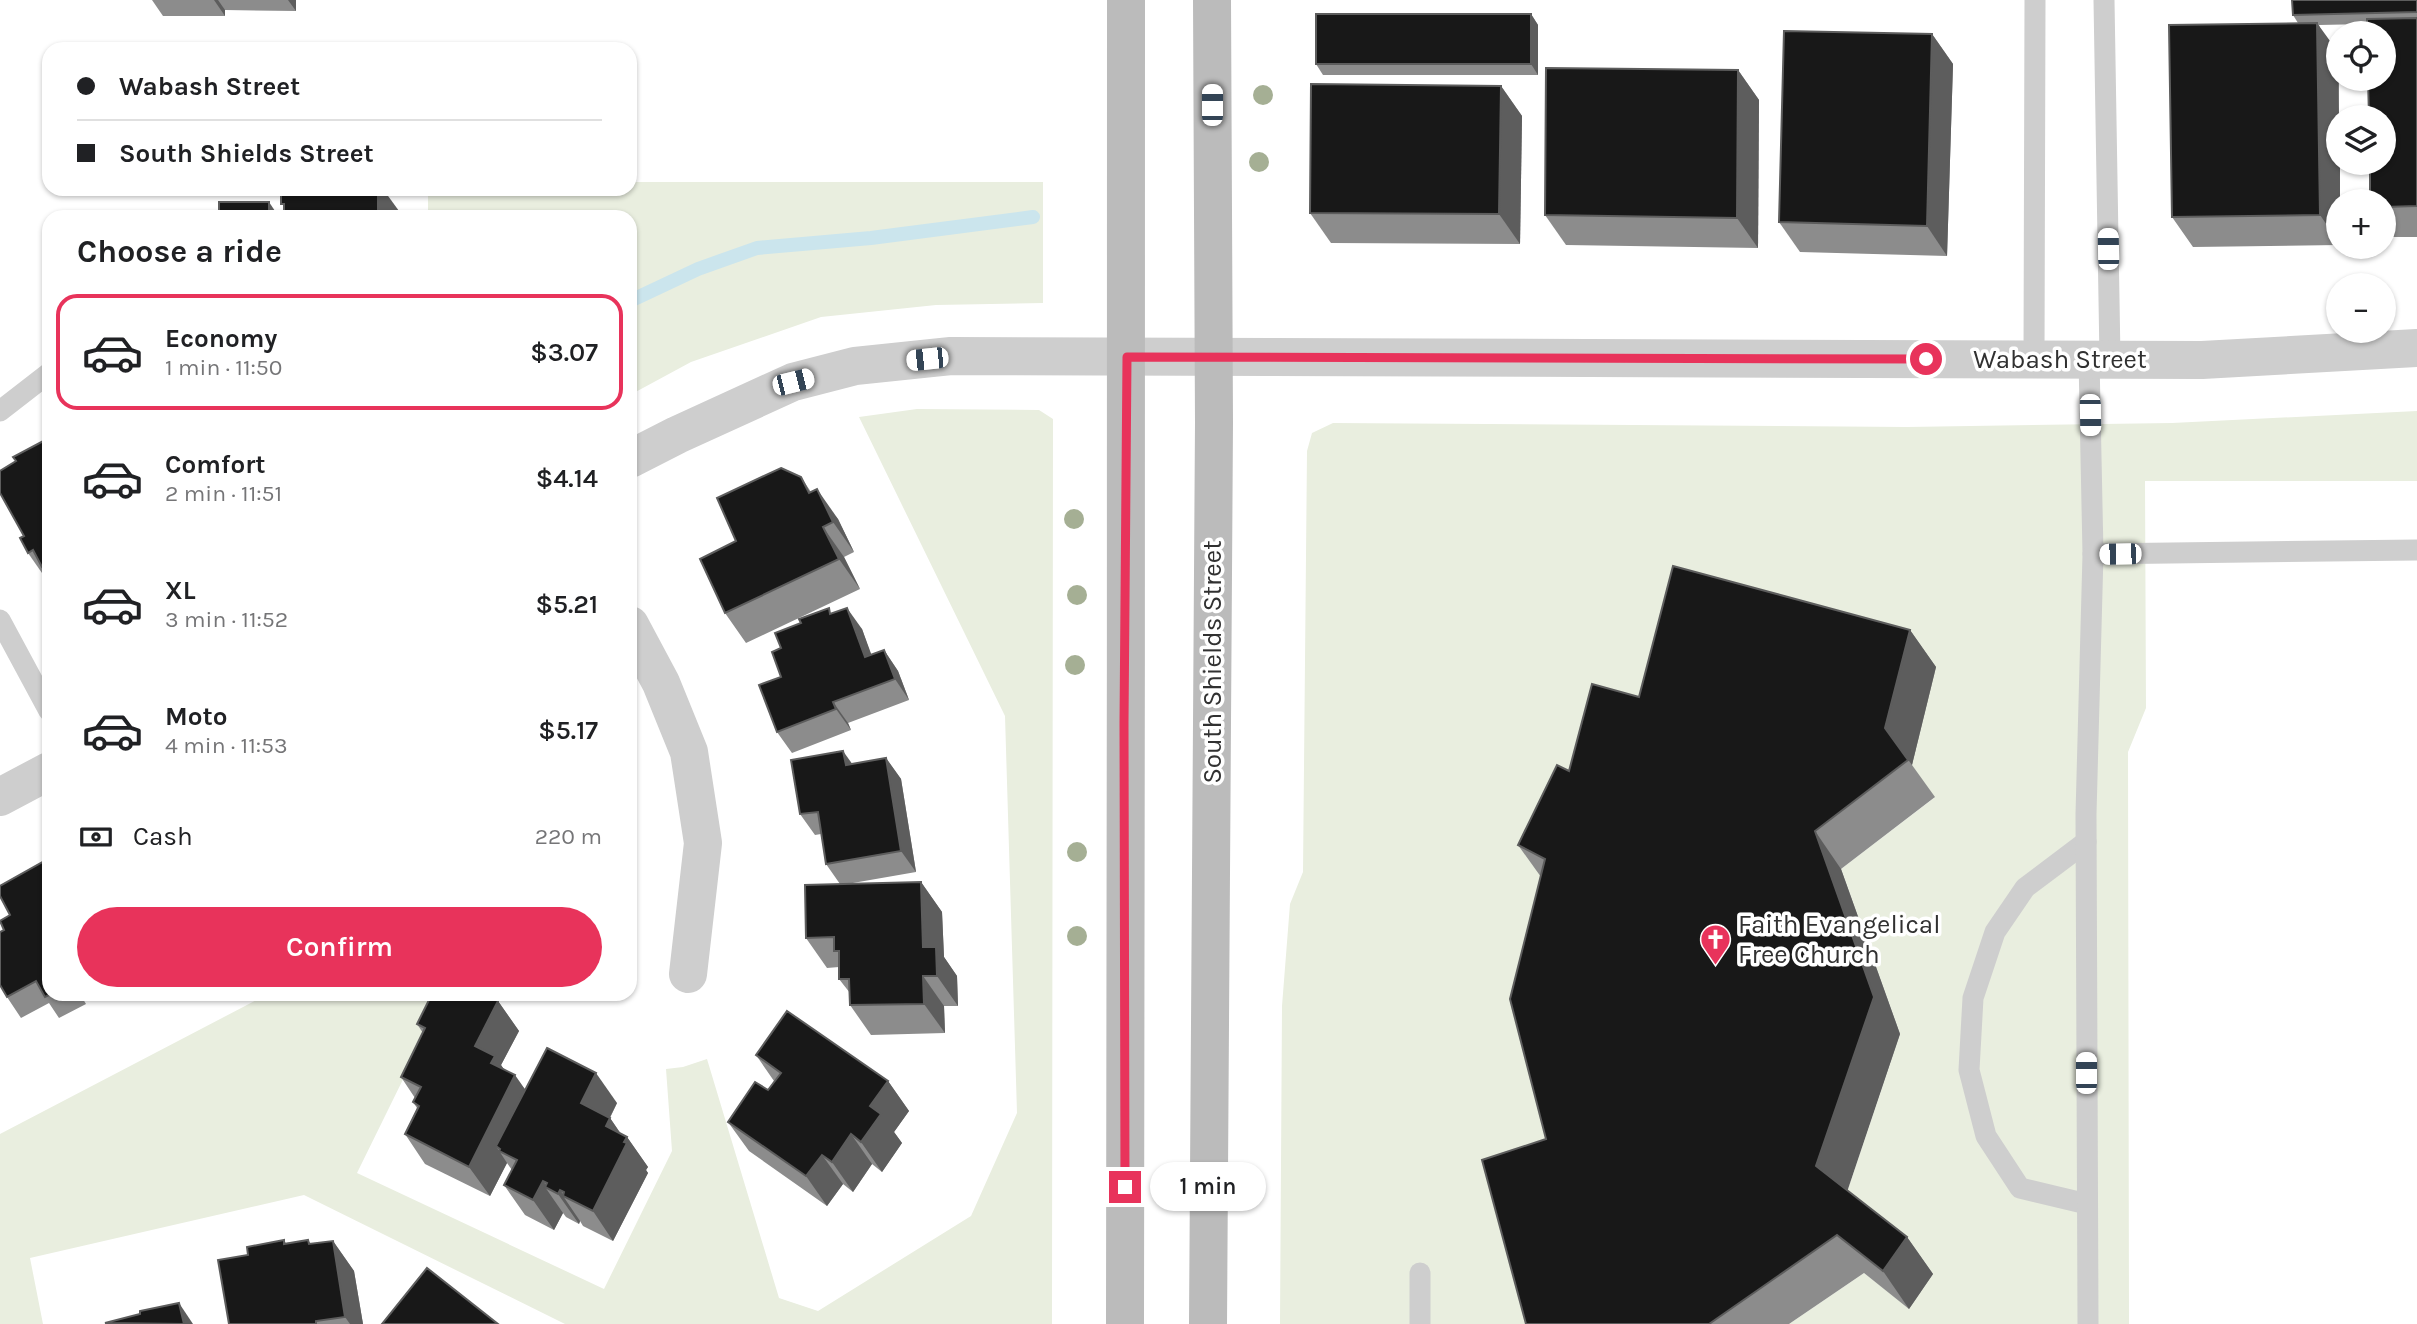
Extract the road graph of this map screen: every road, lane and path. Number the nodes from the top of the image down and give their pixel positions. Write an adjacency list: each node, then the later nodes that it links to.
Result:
1 (1126, 0): 7 (main road)
2 (1212, 0): 6 (main road, South Shields Street)
3 (2035, 0): 8 (lane)
4 (2104, 0): 9 (lane)
5 (2417, 348): 9 (street, Wabash Street)
6 (1214, 356): 7 (street, Wabash Street); 8 (street, Wabash Street); 25 (main road, South Shields Street)
7 (1127, 357): 12 (street, Wabash Street); 24 (main road)
8 (2034, 359): 9 (street, Wabash Street)
9 (2099, 359): 14 (lane)
10 (42, 378): 11 (lane)
11 (0, 411)
12 (637, 456)
13 (2417, 550): 14 (lane)
14 (2093, 554): 20 (lane)
15 (0, 620): 17 (lane)
16 (637, 638): 21 (street)
17 (42, 698)
18 (42, 775): 19 (street)
19 (0, 797)
20 (2087, 842): 22 (lane); 22 (lane)
21 (688, 974)
22 (2087, 1204): 27 (lane)
23 (1420, 1273): 26 (lane)
24 (1125, 1324)
25 (1208, 1324)
26 (1420, 1324)
27 (2088, 1324)

